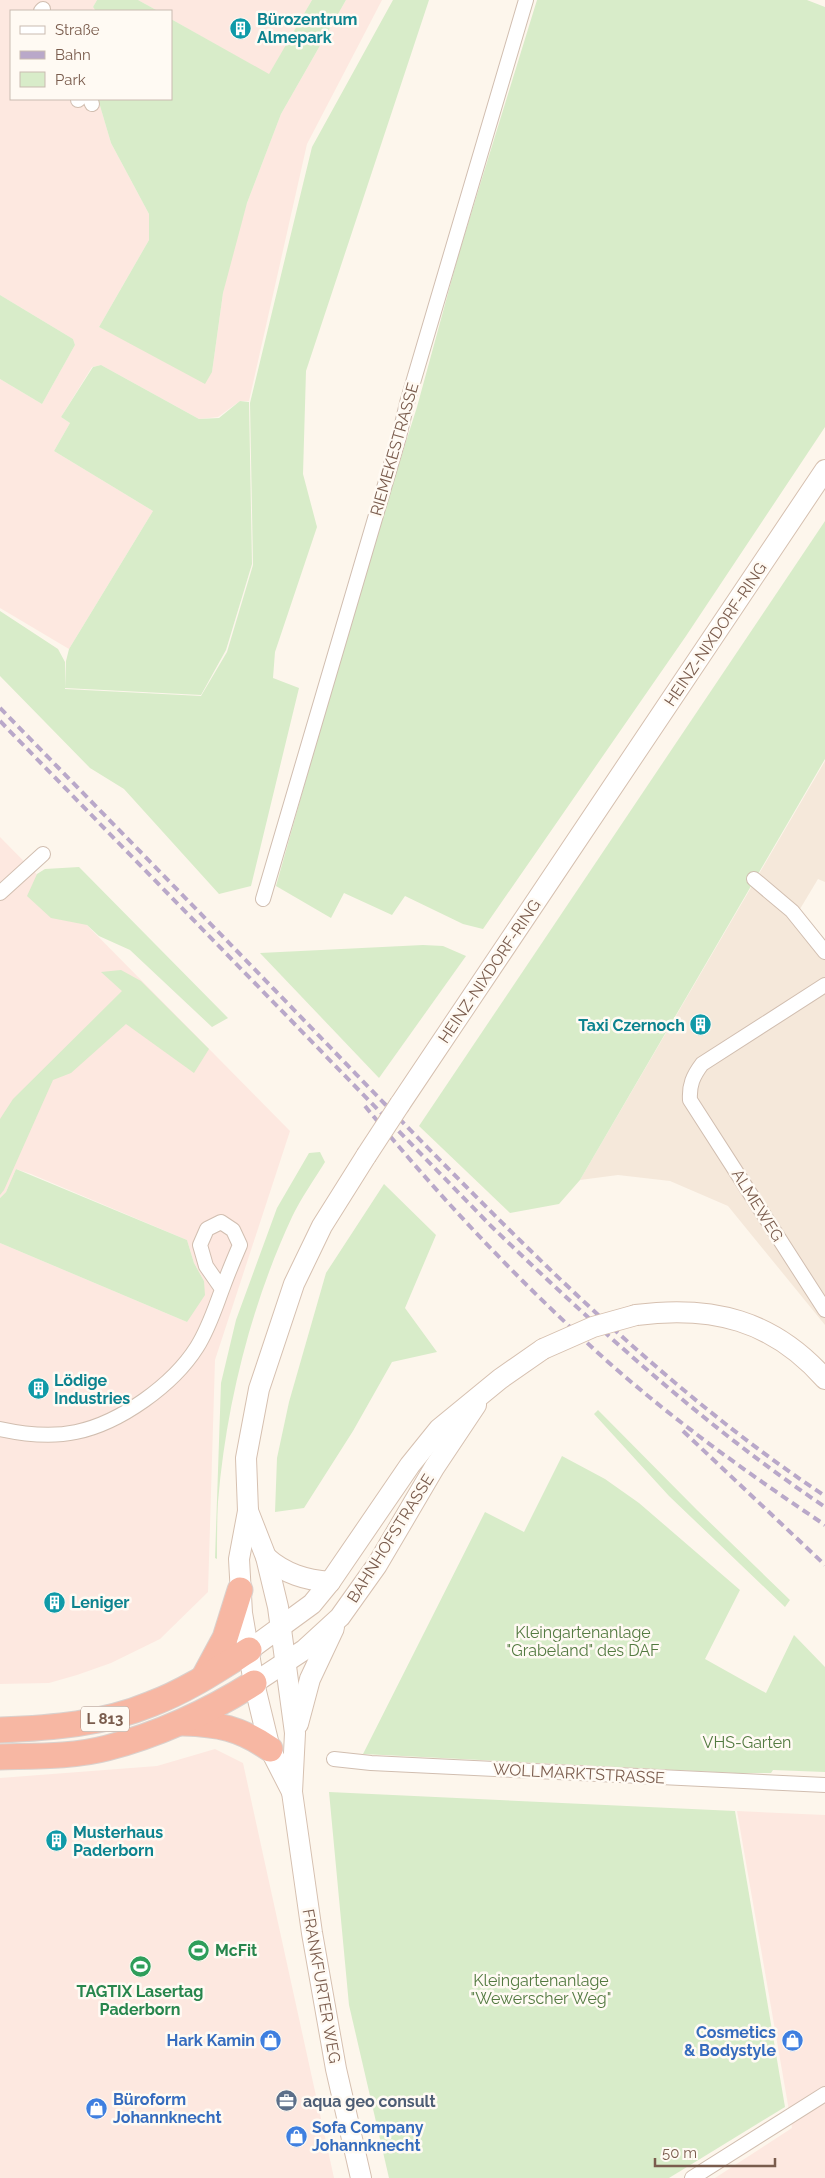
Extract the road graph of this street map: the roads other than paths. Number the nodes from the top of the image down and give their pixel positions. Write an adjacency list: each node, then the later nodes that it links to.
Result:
1 (526, 0): 6 (street, RIEMEKESTRASSE)
2 (825, 470): 14 (main road, HEINZ-NIXDORF-RING, bridge)
3 (43, 854): 5 (street)
4 (754, 879): 7 (street)
5 (0, 893)
6 (263, 899)
7 (825, 952)
8 (825, 985): 10 (street, ALMEWEG)
9 (222, 1289): 13 (street)
10 (825, 1310)
11 (825, 1379): 12 (main road, BAHNHOFSTRASSE, bridge)
12 (482, 1394): 16 (main road, BAHNHOFSTRASSE); 18 (main road, BAHNHOFSTRASSE)
13 (0, 1429)
14 (248, 1511): 15 (main road, HEINZ-NIXDORF-RING); 17 (main road, HEINZ-NIXDORF-RING)
15 (266, 1557): 16 (main road); 19 (main road, HEINZ-NIXDORF-RING)
16 (330, 1582): 19 (main road, BAHNHOFSTRASSE)
17 (240, 1590): 20 (main road, HEINZ-NIXDORF-RING); 22 (highway)
18 (340, 1617): 21 (main road, BAHNHOFSTRASSE); 26 (main road)
19 (281, 1627): 20 (main road, BAHNHOFSTRASSE); 21 (main road, HEINZ-NIXDORF-RING)
20 (249, 1650): 22 (highway, L 813); 23 (main road, FRANKFURTER WEG)
21 (285, 1662): 23 (main road, BAHNHOFSTRASSE); 26 (main road, FRANKFURTER WEG)
22 (203, 1680): 25 (highway, L 813)
23 (254, 1682): 24 (highway, L 813); 27 (main road, FRANKFURTER WEG)
24 (183, 1723): 27 (highway); 28 (highway, L 813)
25 (0, 1730)
26 (295, 1733): 31 (main road, FRANKFURTER WEG)
27 (270, 1749): 31 (main road, FRANKFURTER WEG)
28 (0, 1757)
29 (334, 1759): 30 (street, WOLLMARKTSTRASSE)
30 (825, 1785)
31 (292, 1792): 33 (main road, FRANKFURTER WEG)
32 (825, 2094): 34 (street)
33 (361, 2178)
34 (692, 2178)

